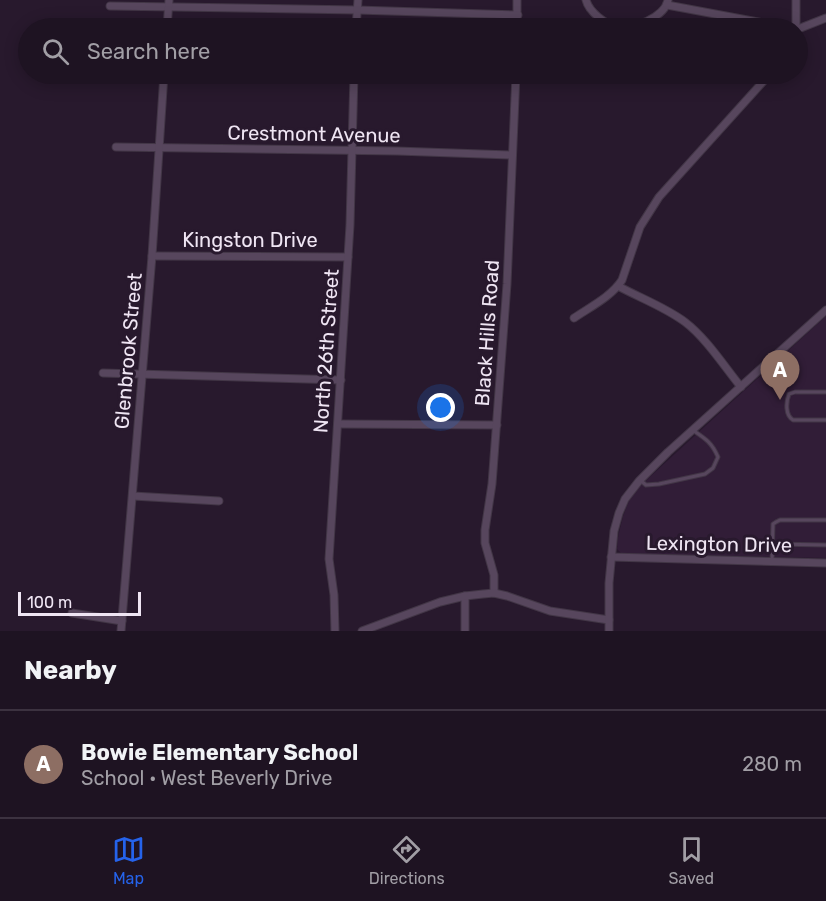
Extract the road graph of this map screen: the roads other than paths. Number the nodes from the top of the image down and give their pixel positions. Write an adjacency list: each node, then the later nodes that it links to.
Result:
1 (358, 0): 8 (street)
2 (517, 0): 9 (street)
3 (586, 0): 12 (street)
4 (796, 0): 15 (street)
5 (169, 3): 7 (street); 8 (street); 10 (street)
6 (667, 3): 13 (street); 14 (street)
7 (111, 6)
8 (357, 10): 9 (street); 11 (street)
9 (518, 15)
10 (168, 18)
11 (357, 18)
12 (601, 18)
13 (652, 18)
14 (741, 18)
15 (797, 18)
16 (826, 18): 17 (street)
17 (808, 25)
18 (163, 84): 23 (street, Glenbrook Street)
19 (354, 84): 24 (street, North 26th Street)
20 (516, 84): 25 (street, Black Hills Road)
21 (761, 84): 28 (street)
22 (116, 147): 23 (street, Crestmont Avenue)
23 (159, 148): 24 (street, Crestmont Avenue); 26 (street, Glenbrook Street)
24 (352, 151): 25 (street, Crestmont Avenue); 27 (street, North 26th Street)
25 (512, 155): 38 (street, Black Hills Road)
26 (152, 256): 27 (street, Kingston Drive); 32 (street, Glenbrook Street)
27 (348, 257): 33 (street, North 26th Street)
28 (618, 286): 30 (street); 34 (street)
29 (826, 310): 34 (street)
30 (574, 318)
31 (103, 373): 32 (street)
32 (143, 374): 33 (street); 41 (street, Glenbrook Street)
33 (341, 380): 37 (street, North 26th Street)
34 (741, 387): 39 (street)
35 (826, 392): 36 (lane)
36 (826, 420)
37 (338, 424): 38 (street); 55 (street, North 26th Street)
38 (497, 425): 49 (street, Black Hills Road)
39 (693, 430): 40 (street); 40 (lane)
40 (640, 480): 46 (street)
41 (133, 496): 42 (street); 52 (street, Glenbrook Street)
42 (219, 501)
43 (826, 520): 44 (lane)
44 (773, 544): 45 (lane); 47 (lane)
45 (826, 545)
46 (611, 557): 47 (street, Lexington Drive); 53 (street)
47 (772, 561): 48 (street, Lexington Drive)
48 (826, 563)
49 (494, 593): 50 (street); 53 (street)
50 (465, 596): 56 (street); 57 (street)
51 (72, 613): 52 (street)
52 (122, 621): 54 (street, Glenbrook Street)
53 (609, 621): 58 (street)
54 (121, 631)
55 (335, 631)
56 (362, 631)
57 (465, 631)
58 (609, 631)

